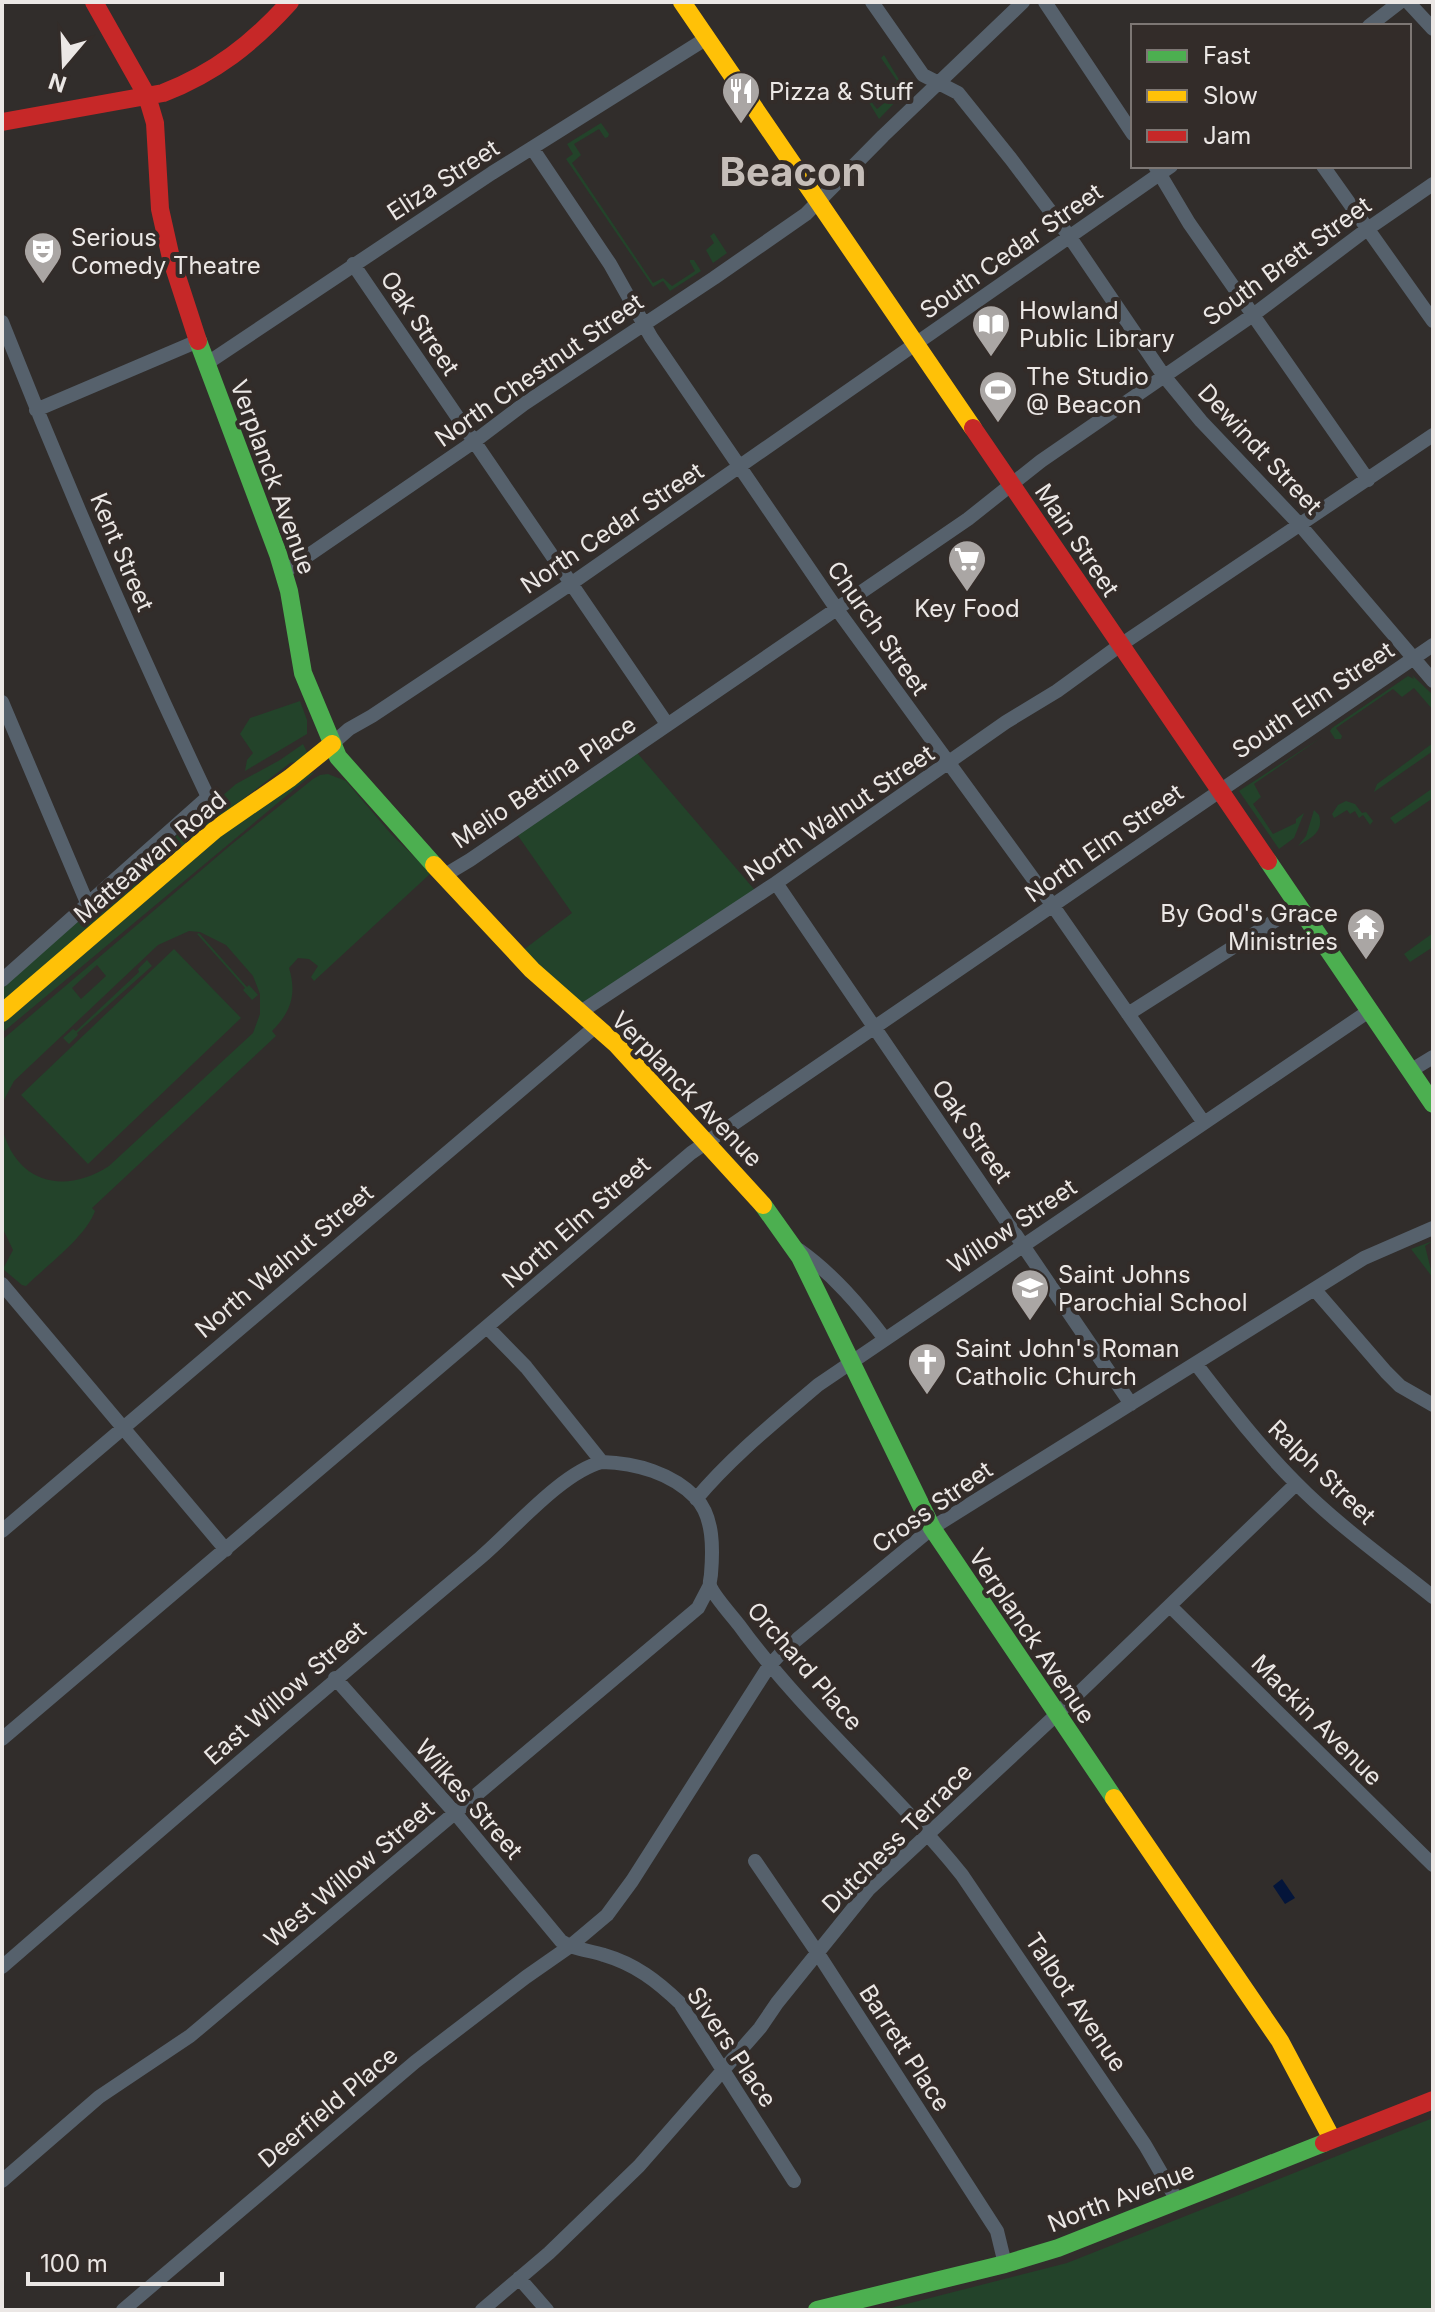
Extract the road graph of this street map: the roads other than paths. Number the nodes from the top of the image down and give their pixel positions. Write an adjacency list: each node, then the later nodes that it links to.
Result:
1 (94, 2): 13 (street, Verplanck Avenue)
2 (290, 2): 13 (street)
3 (682, 2): 11 (street, Main Street)
4 (872, 2): 12 (street, Dewindt Street)
5 (1023, 2): 12 (street, North Chestnut Street)
6 (1045, 2): 15 (street)
7 (1400, 2): 9 (street)
8 (1408, 2): 10 (street)
9 (1372, 24)
10 (1433, 29)
11 (707, 38): 16 (street, Eliza Street); 20 (street, Main Street)
12 (938, 83): 20 (street, North Chestnut Street); 22 (street, Dewindt Street)
13 (147, 96): 14 (street); 28 (street, Verplanck Avenue)
14 (2, 122)
15 (1131, 131)
16 (532, 148): 23 (street, Eliza Street); 27 (street, Church Street)
17 (1324, 168): 21 (street)
18 (1162, 169): 22 (street, South Cedar Street); 24 (street)
19 (1433, 184): 21 (street, South Brett Street)
20 (818, 201): 27 (street, North Chestnut Street); 29 (street, Main Street)
21 (1366, 230): 24 (street, South Brett Street); 25 (street)
22 (1069, 236): 29 (street, South Cedar Street); 31 (street, Dewindt Street)
23 (353, 264): 30 (street, Eliza Street); 34 (street, Oak Street)
24 (1253, 315): 31 (street, South Brett Street); 36 (street)
25 (1433, 321)
26 (2, 322): 32 (street, Kent Street)
27 (644, 323): 34 (street, North Chestnut Street); 35 (street, Church Street)
28 (198, 341): 30 (street, Verplanck Avenue); 32 (street)
29 (916, 345): 35 (street, North Cedar Street); 37 (street, Main Street)
30 (206, 364): 39 (street, Verplanck Avenue)
31 (1164, 376): 37 (street, South Brett Street); 38 (street, Dewindt Street)
32 (36, 410): 53 (street, Kent Street)
33 (1433, 435): 36 (street, North Walnut Street)
34 (475, 441): 39 (street, North Chestnut Street); 40 (street, Oak Street)
35 (741, 466): 40 (street, North Cedar Street); 41 (street, Church Street)
36 (1368, 480): 38 (street, North Walnut Street)
37 (1011, 486): 41 (street, South Brett Street); 43 (street, Main Street)
38 (1300, 525): 43 (street, North Walnut Street); 44 (street, Dewindt Street)
39 (284, 572): 48 (street, Verplanck Avenue)
40 (572, 583): 47 (street, Oak Street); 48 (street, North Cedar Street)
41 (836, 608): 47 (street, Melio Bettina Place); 49 (street, Church Street)
42 (1433, 645): 44 (street, South Elm Street)
43 (1119, 646): 49 (street, North Walnut Street); 50 (street, Main Street)
44 (1414, 658): 45 (street, Dewindt Street); 50 (street, South Elm Street)
45 (1433, 681)
46 (2, 702): 53 (street)
47 (667, 724): 51 (street, Melio Bettina Place)
48 (332, 744): 51 (street, Verplanck Avenue); 58 (street, Matteawan Road)
49 (948, 765): 52 (street, North Walnut Street); 54 (street, Church Street)
50 (1218, 791): 54 (street, North Elm Street); 55 (street, Main Street)
51 (445, 875): 59 (street, Verplanck Avenue)
52 (776, 883): 59 (street, North Walnut Street); 62 (street, Oak Street)
53 (88, 905): 56 (street)
54 (1053, 906): 60 (street, Church Street); 62 (street, North Elm Street)
55 (1298, 906): 57 (street, Main Street); 60 (street)
56 (2, 980)
57 (1369, 1011): 64 (street, Main Street); 66 (street, Willow Street)
58 (2, 1013)
59 (579, 1013): 61 (street, Verplanck Avenue)
60 (1128, 1014): 66 (street, Church Street)
61 (595, 1027): 67 (street, Verplanck Avenue); 79 (street, North Walnut Street)
62 (874, 1028): 67 (street, North Elm Street); 70 (street, Oak Street)
63 (1433, 1057): 64 (street)
64 (1410, 1071): 65 (street, Main Street)
65 (1433, 1104)
66 (1204, 1123): 70 (street, Willow Street)
67 (706, 1142): 69 (street, Verplanck Avenue); 73 (street, North Elm Street)
68 (1433, 1228): 71 (street, Cross Street)
69 (793, 1246): 74 (street); 75 (street, Verplanck Avenue)
70 (1023, 1246): 74 (street, Willow Street); 77 (street, Oak Street)
71 (1315, 1290): 76 (street, Cross Street); 78 (street)
72 (4, 1292): 79 (street)
73 (487, 1327): 80 (street); 85 (street, North Elm Street)
74 (885, 1339): 75 (street, Willow Street)
75 (851, 1364): 82 (street, Willow Street); 83 (street, Verplanck Avenue)
76 (1196, 1364): 77 (street, Cross Street); 81 (street, Ralph Street)
77 (1131, 1404): 83 (street, Cross Street)
78 (1433, 1405)
79 (123, 1427): 84 (street, North Walnut Street); 85 (street)
80 (602, 1462): 82 (street); 90 (street, East Willow Street)
81 (1296, 1484): 87 (street, Ralph Street); 88 (street, Dutchess Terrace)
82 (696, 1499): 86 (street)
83 (932, 1528): 89 (street, Cross Street); 91 (street, Verplanck Avenue)
84 (2, 1531)
85 (226, 1550): 92 (street, North Elm Street)
86 (710, 1585): 89 (street, Orchard Place); 93 (street, West Willow Street)
87 (1433, 1597)
88 (1170, 1606): 91 (street, Dutchess Terrace); 96 (street, Mackin Avenue)
89 (769, 1666): 94 (street, Orchard Place); 97 (street, Cross Street)
90 (335, 1678): 93 (street, Wilkes Street); 99 (street, East Willow Street)
91 (1056, 1715): 94 (street, Dutchess Terrace); 102 (street, Verplanck Avenue)
92 (2, 1739)
93 (456, 1814): 97 (street, Wilkes Street); 103 (street, West Willow Street)
94 (929, 1833): 98 (street, Dutchess Terrace); 105 (street, Talbot Avenue)
95 (755, 1861): 98 (street, Barrett Place)
96 (1433, 1865)
97 (569, 1947): 100 (street, Sivers Place); 108 (street, Deerfield Place)
98 (817, 1952): 100 (street, Dutchess Terrace); 106 (street, Barrett Place)
99 (2, 1967)
100 (723, 2069): 104 (street, Sivers Place); 107 (street, Dutchess Terrace)
101 (1433, 2100): 102 (street, North Avenue)
102 (1332, 2139): 105 (street, North Avenue)
103 (2, 2181)
104 (794, 2181)
105 (1178, 2202): 106 (street, North Avenue)
106 (1005, 2264): 111 (street, North Avenue)
107 (519, 2278): 109 (street, Dutchess Terrace); 110 (street)
108 (123, 2310)
109 (482, 2310)
110 (547, 2310)
111 (817, 2310)

